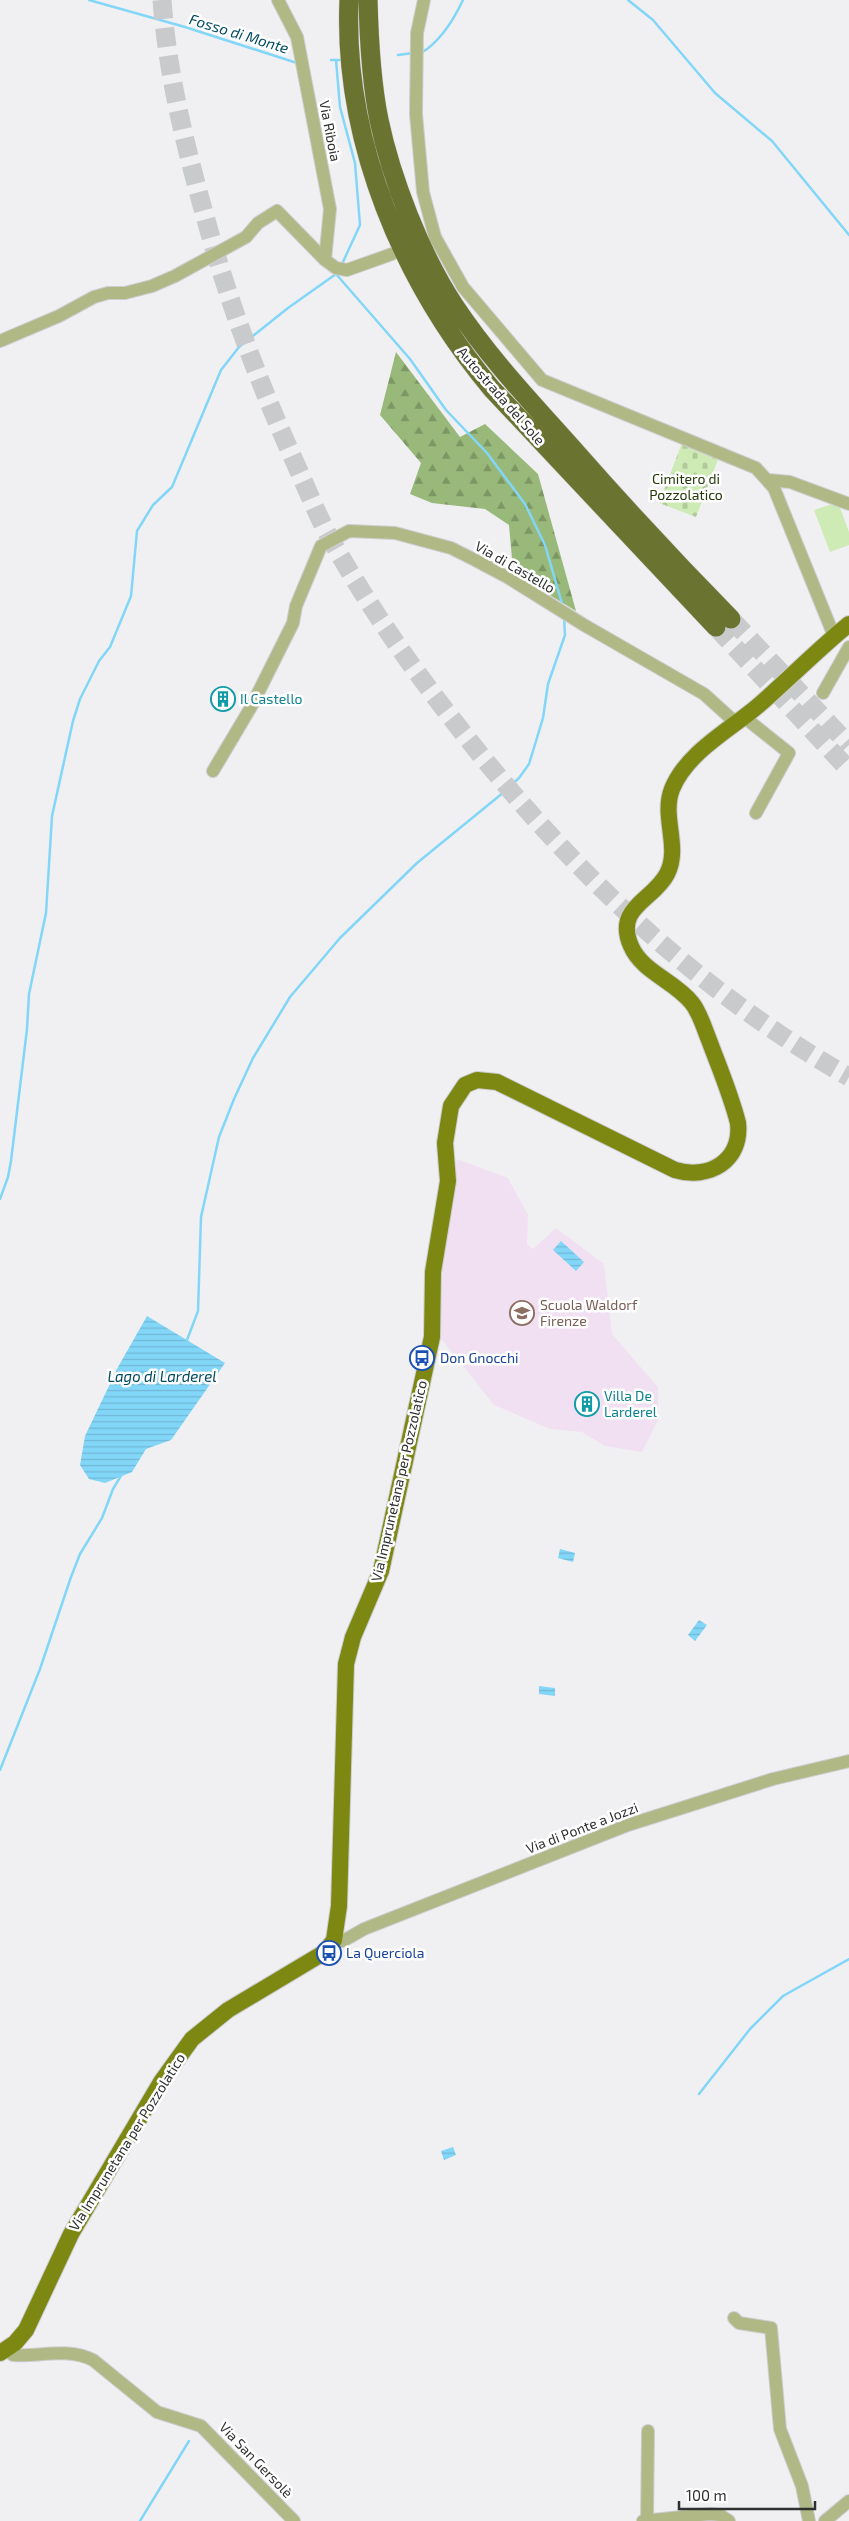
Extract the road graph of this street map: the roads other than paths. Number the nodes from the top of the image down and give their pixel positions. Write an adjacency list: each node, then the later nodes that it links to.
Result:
1 (278, 0): 6 (street, Via Riboia)
2 (349, 0): 3 (highway, Autostrada del Sole)
3 (368, 0)
4 (424, 0): 8 (street)
5 (392, 254): 6 (street)
6 (326, 260): 7 (street)
7 (0, 341)
8 (769, 480): 9 (street); 11 (street)
9 (849, 504)
10 (849, 624): 11 (main road, Via Imprunetana per Pozzolatico)
11 (834, 636): 14 (main road, Via Imprunetana per Pozzolatico)
12 (849, 647): 13 (street)
13 (823, 692)
14 (740, 720): 15 (street, Via di Castello); 16 (street); 18 (main road, Via Imprunetana per Pozzolatico)
15 (213, 771)
16 (756, 813)
17 (849, 1761): 18 (street, Via di Ponte a Jozzi)
18 (334, 1940): 20 (main road, Via Imprunetana per Pozzolatico)
19 (734, 2318): 26 (street)
20 (3, 2352): 23 (street, Via San Gersolè)
21 (648, 2430): 24 (street)
22 (849, 2501): 27 (street)
23 (294, 2521)
24 (651, 2521): 25 (street)
25 (729, 2521)
26 (809, 2521)
27 (825, 2521)

